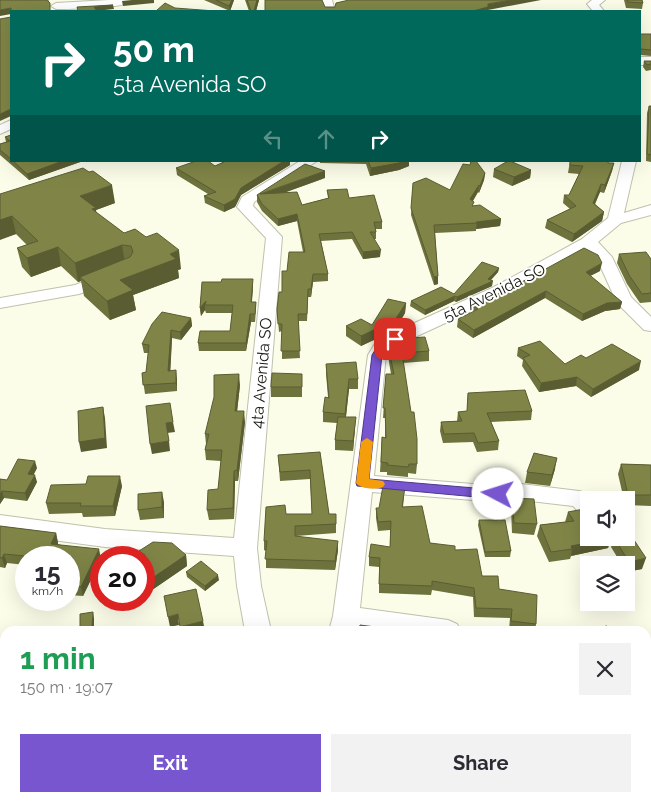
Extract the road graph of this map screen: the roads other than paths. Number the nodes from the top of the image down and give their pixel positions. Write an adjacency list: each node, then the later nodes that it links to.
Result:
1 (130, 0): 3 (street)
2 (600, 0): 5 (street)
3 (56, 3): 4 (street)
4 (45, 10)
5 (598, 10)
6 (308, 162): 17 (street, 4ta Avenida SO)
7 (630, 162): 9 (street)
8 (651, 210): 9 (street)
9 (615, 220): 10 (street, 5ta Avenida SO)
10 (588, 242): 13 (street); 14 (street, 5ta Avenida SO)
11 (119, 273): 12 (street)
12 (0, 303)
13 (650, 326)
14 (362, 483): 15 (street); 18 (street, 5ta Avenida SO)
15 (580, 500)
16 (0, 524): 17 (street)
17 (245, 548): 19 (street, 4ta Avenida SO)
18 (344, 624): 20 (street)
19 (257, 626)
20 (374, 626)

